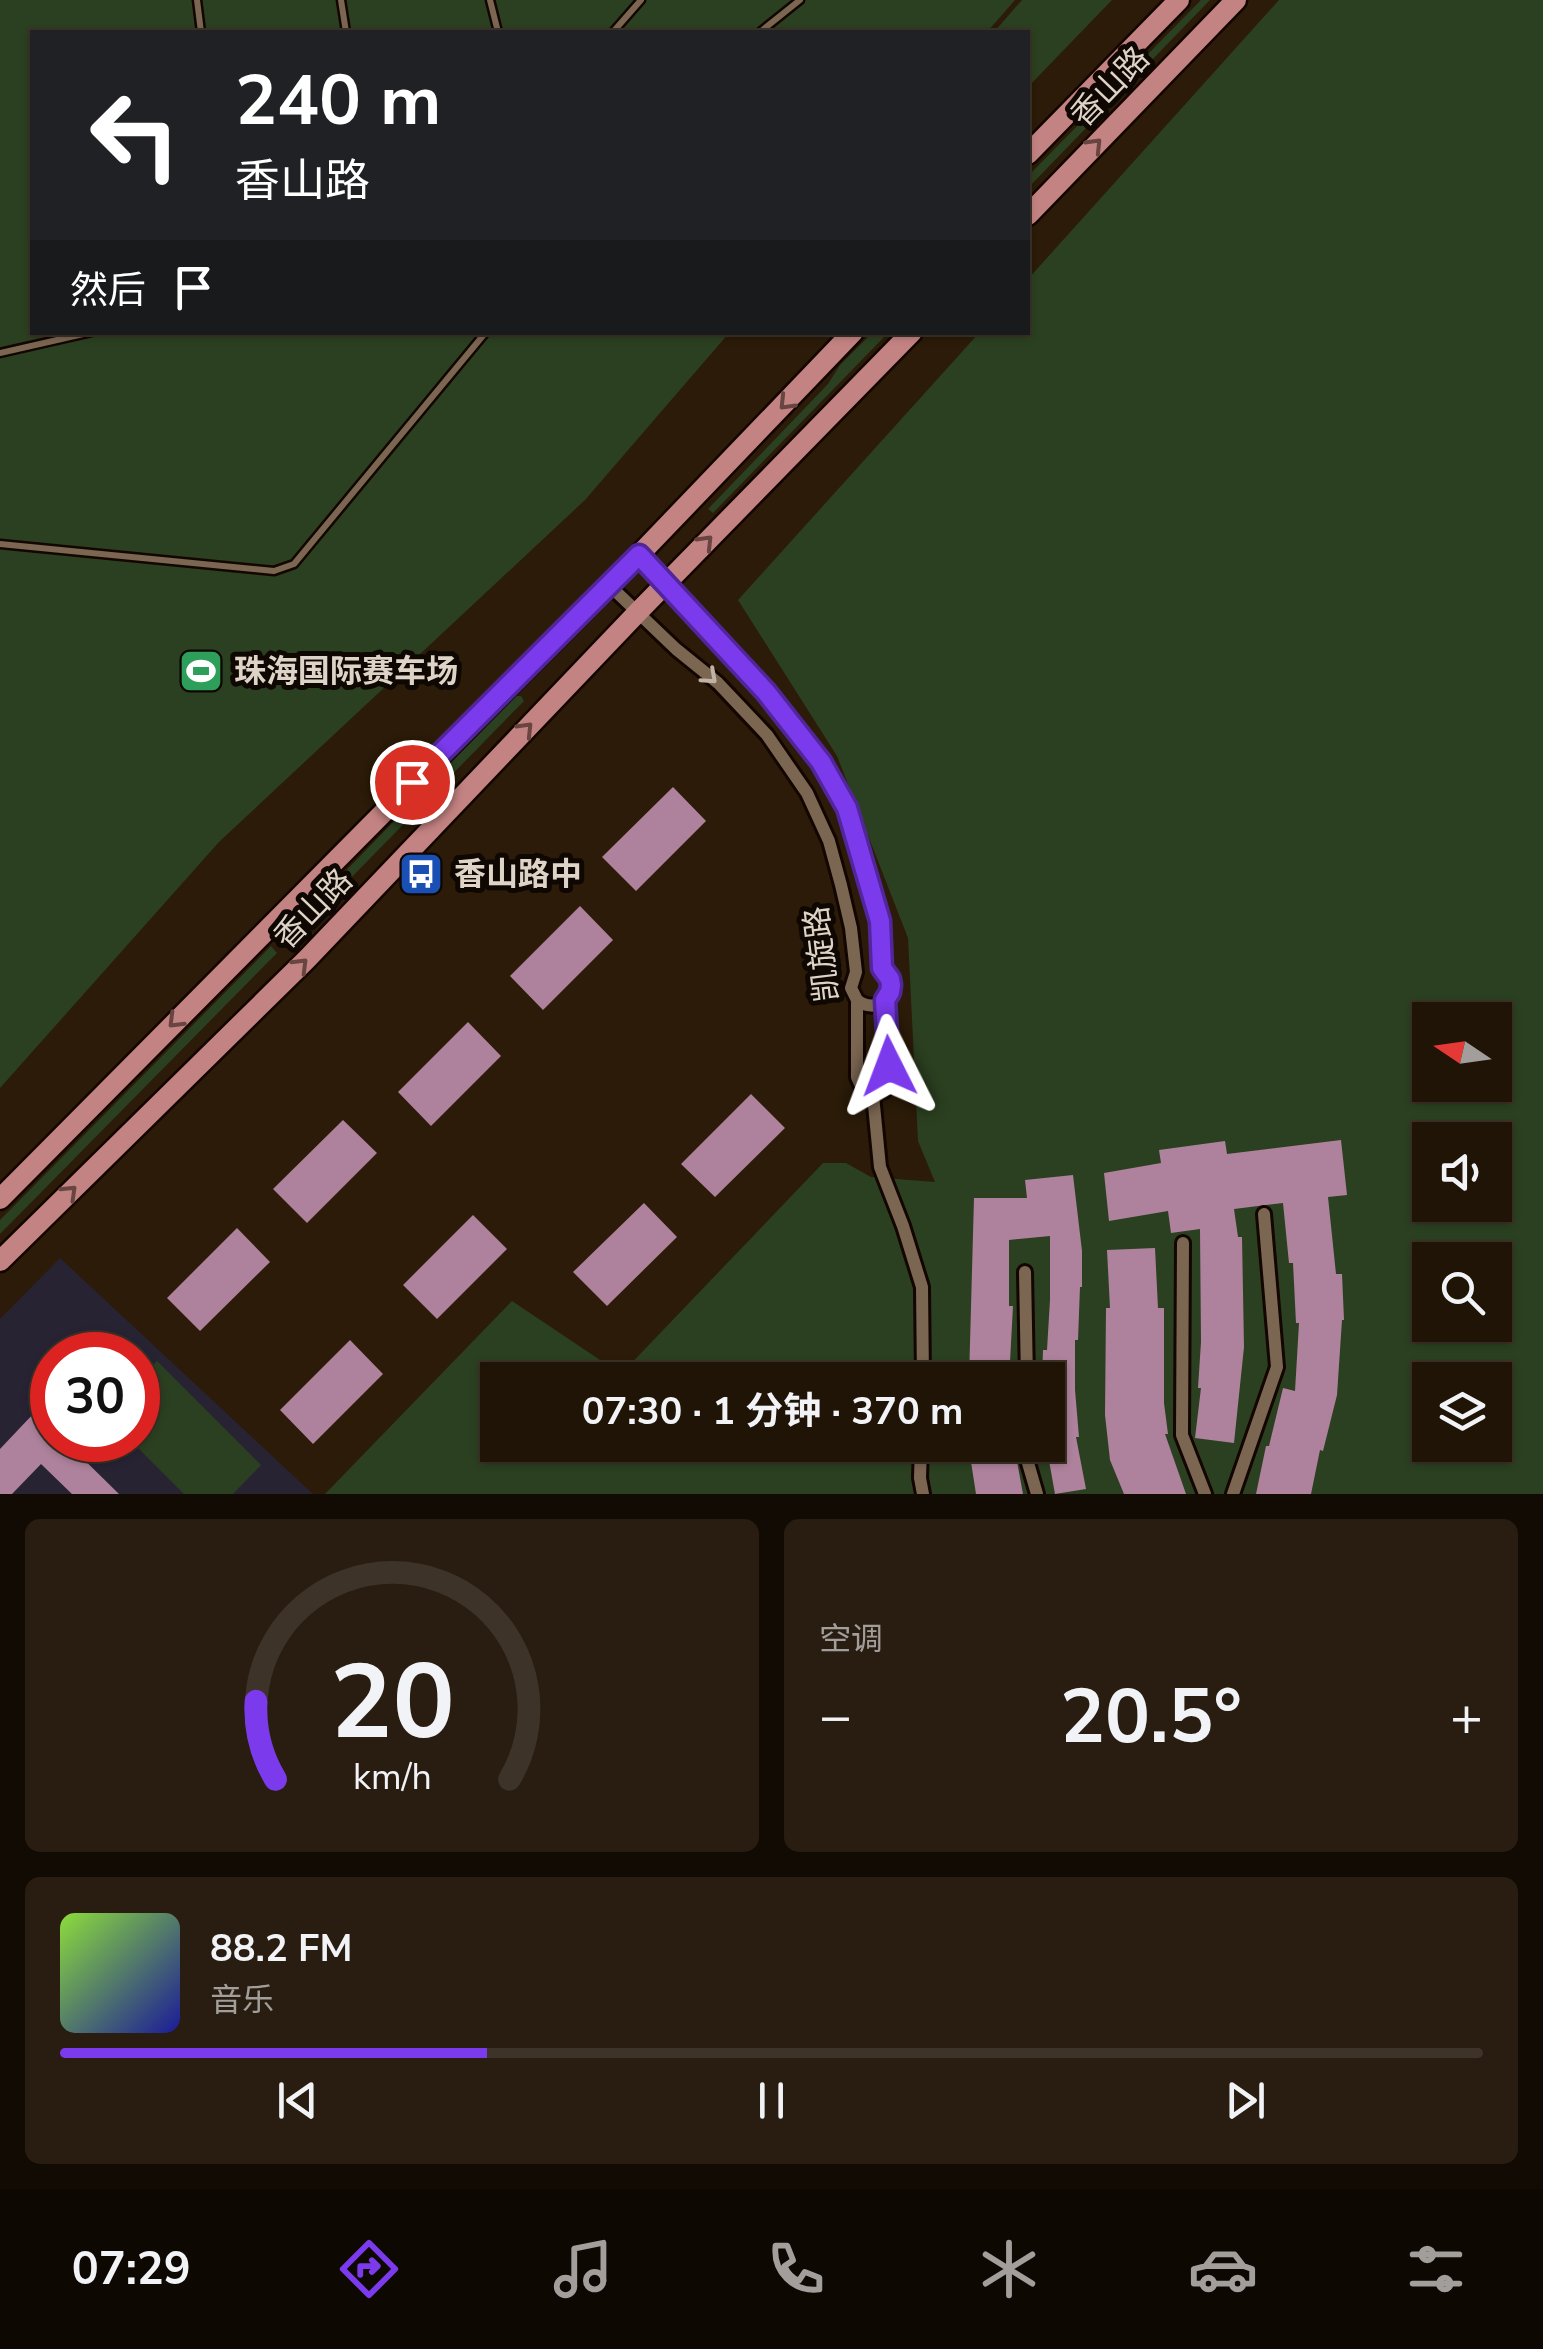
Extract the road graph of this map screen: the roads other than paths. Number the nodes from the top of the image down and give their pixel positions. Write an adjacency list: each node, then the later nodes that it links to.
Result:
1 (197, 0): 8 (lane)
2 (341, 0): 9 (lane)
3 (490, 0): 10 (lane)
4 (641, 0): 11 (lane)
5 (800, 0): 12 (lane)
6 (1179, 0): 13 (main road, 香山路)
7 (1236, 0): 14 (main road, 香山路, one-way to 7)
8 (201, 30)
9 (346, 30)
10 (498, 30)
11 (615, 30)
12 (762, 30)
13 (1030, 152)
14 (1030, 213)
15 (79, 335): 19 (lane)
16 (484, 335): 20 (lane)
17 (851, 335): 21 (main road, 香山路, one-way to 21)
18 (909, 335): 23 (main road, 香山路, one-way to 18)
19 (0, 353)
20 (0, 544)
21 (639, 555): 22 (main road, 香山路); 23 (street, 凯旋路)
22 (608, 584): 24 (street, 凯旋路); 30 (main road, 香山路, one-way to 30)
23 (665, 584): 24 (main road, 香山路); 25 (street, 凯旋路)
24 (638, 612): 26 (street, 凯旋路, one-way to 26); 33 (main road, 香山路, one-way to 24)
25 (882, 968): 26 (street); 28 (street, 凯旋路)
26 (856, 972): 27 (street, 凯旋路)
27 (856, 1000): 28 (street); 29 (street, 凯旋路)
28 (885, 1000): 29 (street, 凯旋路)
29 (873, 1095): 35 (street, 凯旋路)
30 (0, 1199)
31 (1264, 1214): 42 (street)
32 (1183, 1243): 41 (street)
33 (0, 1260)
34 (1025, 1272): 36 (street)
35 (923, 1362)
36 (1027, 1362)
37 (920, 1462): 39 (street)
38 (1028, 1462): 40 (street)
39 (923, 1494)
40 (1037, 1494)
41 (1205, 1494)
42 (1233, 1494)

